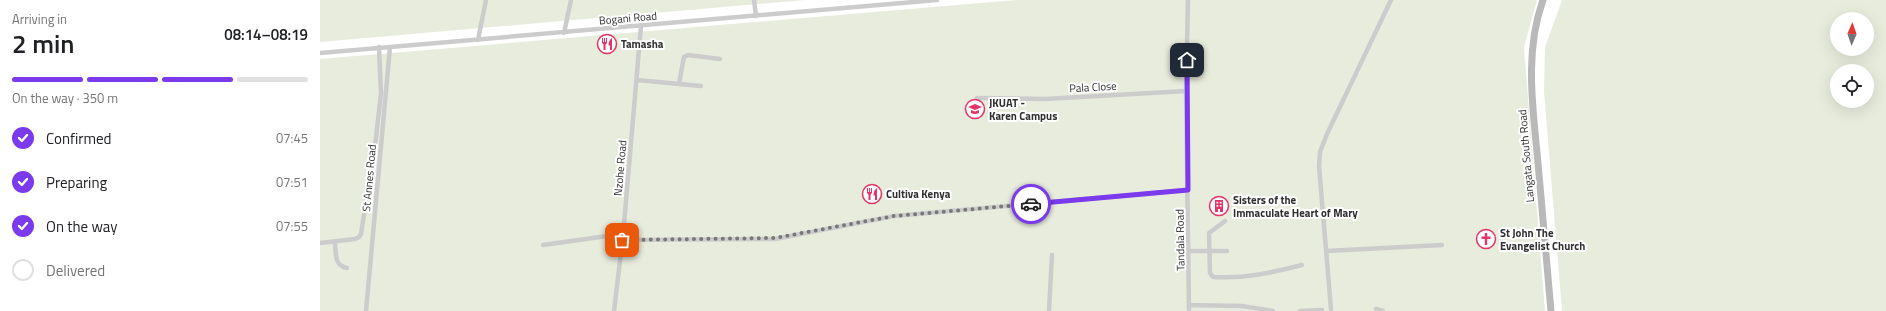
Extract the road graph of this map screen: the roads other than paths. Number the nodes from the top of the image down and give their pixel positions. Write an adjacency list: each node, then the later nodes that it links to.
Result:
1 (486, 0): 11 (street)
2 (571, 0): 10 (street)
3 (754, 0): 8 (street)
4 (937, 0): 8 (street, Bogani Road)
5 (1188, 0): 19 (street, Tandala Road)
6 (1391, 0): 31 (street)
7 (1543, 0): 46 (street, Langata South Road)
8 (756, 16): 9 (street, Bogani Road)
9 (641, 26): 10 (street, Bogani Road); 16 (street, Nzohe Road)
10 (564, 32): 11 (street, Bogani Road)
11 (478, 40): 12 (street, Bogani Road)
12 (390, 47): 13 (street, Bogani Road); 39 (street, St Annes Road)
13 (379, 48): 14 (street, Bogani Road); 24 (street)
14 (320, 53)
15 (720, 59): 17 (street)
16 (637, 80): 17 (street); 23 (street, Nzohe Road)
17 (679, 84): 18 (street)
18 (701, 86)
19 (1186, 91): 20 (street, Pala Close); 21 (street, Tandala Road)
20 (977, 98)
21 (1188, 190): 23 (street); 28 (street, Tandala Road)
22 (1225, 221): 29 (street)
23 (622, 238): 26 (street); 40 (street, Nzohe Road)
24 (335, 242): 25 (street); 34 (street)
25 (320, 244)
26 (544, 245)
27 (1442, 246): 31 (street)
28 (1189, 251): 29 (street); 35 (street, Tandala Road)
29 (1210, 251): 30 (street); 33 (street)
30 (1227, 251)
31 (1326, 251): 36 (street)
32 (1052, 255): 41 (street)
33 (1302, 265)
34 (347, 268)
35 (1189, 305): 42 (street, Tandala Road); 43 (street)
36 (1331, 309)
37 (1376, 309): 45 (street)
38 (1322, 310): 44 (street)
39 (366, 311)
40 (614, 311)
41 (1049, 311)
42 (1189, 311)
43 (1273, 311)
44 (1300, 311)
45 (1383, 311)
46 (1551, 311)

